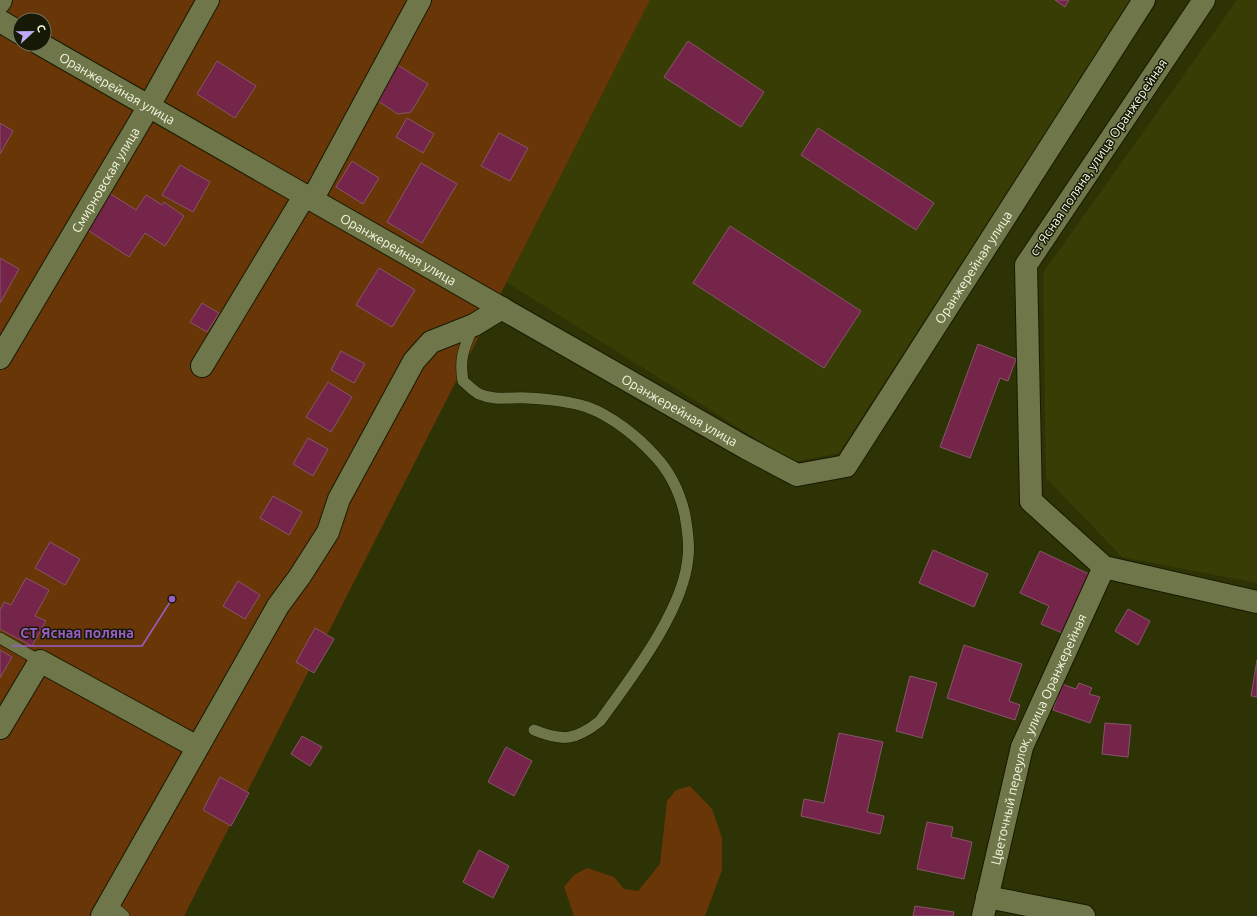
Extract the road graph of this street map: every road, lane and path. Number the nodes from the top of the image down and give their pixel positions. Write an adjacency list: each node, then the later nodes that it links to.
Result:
1 (208, 0): 8 (street, Смирновская улица)
2 (420, 0): 9 (street)
3 (1144, 0): 10 (street, Оранжерейная улица)
4 (1204, 0): 14 (street, ст Ясная поляна, улица Оранжерейная)
5 (0, 21): 6 (street)
6 (12, 28)
7 (52, 51): 8 (street, Оранжерейная улица)
8 (149, 106): 9 (street, Оранжерейная улица); 12 (street, Смирновская улица)
9 (308, 197): 10 (street, Оранжерейная улица); 13 (street)
10 (502, 308): 11 (street)
11 (474, 324): 19 (lane); 20 (street)
12 (0, 358)
13 (202, 366)
14 (1104, 567): 15 (street, ст Ясная поляна, улица Оранжерейная); 21 (street, Цветочный переулок, улица Оранжерейная)
15 (1257, 602)
16 (0, 638): 17 (lane)
17 (40, 661): 18 (street); 20 (street)
18 (0, 728)
19 (534, 730)
20 (197, 747): 22 (street)
21 (985, 907): 23 (street)
22 (112, 912)
23 (1084, 916)

